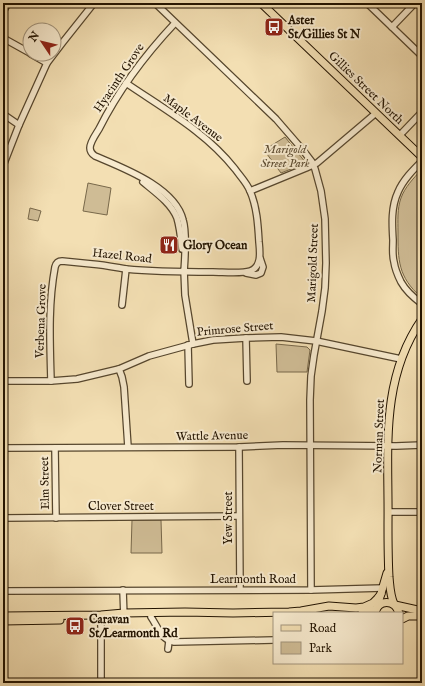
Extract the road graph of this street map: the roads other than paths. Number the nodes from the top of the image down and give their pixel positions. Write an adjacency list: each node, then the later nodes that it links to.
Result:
1 (8, 3): 7 (street)
2 (94, 3): 13 (street)
3 (155, 3): 8 (street, Marigold Street)
4 (261, 3): 16 (main road, Gillies Street North)
5 (367, 3): 9 (street)
6 (415, 3): 9 (street)
7 (3, 12)
8 (175, 23): 14 (street, Hyacinth Grove); 22 (street, Marigold Street)
9 (392, 27): 12 (street)
10 (3, 38): 11 (street)
11 (22, 49)
12 (422, 56)
13 (48, 63): 18 (street)
14 (126, 83): 24 (street, Maple Avenue); 29 (street, Hyacinth Grove)
15 (422, 112): 19 (street)
16 (376, 113): 19 (main road, Gillies Street North); 22 (street)
17 (3, 114): 18 (street)
18 (18, 125): 23 (street)
19 (400, 135): 20 (main road, Gillies Street North)
20 (422, 156)
21 (422, 161): 31 (street)
22 (313, 165): 24 (street); 35 (street, Marigold Street)
23 (3, 166)
24 (250, 191): 25 (street, Maple Avenue)
25 (260, 256): 27 (street, Maple Avenue); 30 (street)
26 (58, 262): 28 (street, Hazel Road); 40 (street, Verbena Grove)
27 (255, 268): 30 (street, Hazel Road)
28 (126, 269): 29 (street, Hazel Road); 32 (street)
29 (184, 272): 30 (street, Hazel Road); 36 (street)
30 (244, 272)
31 (422, 304)
32 (122, 305)
33 (422, 319): 37 (main road, Norman Street)
34 (246, 338): 35 (street, Primrose Street); 36 (street, Primrose Street); 41 (street)
35 (316, 341): 37 (street, Primrose Street); 43 (street, Marigold Street)
36 (191, 344): 38 (street, Primrose Street); 42 (street)
37 (401, 359): 45 (main road, Norman Street)
38 (119, 368): 40 (street, Primrose Street); 46 (street)
39 (3, 381): 40 (street, Primrose Street)
40 (51, 381)
41 (247, 381)
42 (188, 384)
43 (310, 445): 45 (street, Wattle Avenue); 47 (street, Wattle Avenue); 58 (street, Marigold Street)
44 (422, 445): 45 (street, Wattle Avenue)
45 (388, 446): 50 (main road, Norman Street)
46 (128, 447): 47 (street, Wattle Avenue); 49 (street, Wattle Avenue)
47 (239, 447): 52 (street, Yew Street)
48 (3, 448): 49 (street, Wattle Avenue)
49 (56, 448): 54 (street, Elm Street)
50 (388, 512): 51 (street); 55 (main road, Norman Street)
51 (422, 512)
52 (239, 516): 54 (street, Clover Street); 56 (street, Yew Street)
53 (3, 518): 54 (street, Clover Street)
54 (56, 518)
55 (388, 561): 60 (main road, Norman Street); 61 (main road, Norman Street)
56 (240, 589): 57 (street, Learmonth Road); 58 (street, Learmonth Road)
57 (123, 590): 59 (street, Learmonth Road); 70 (street)
58 (311, 590): 60 (street, Learmonth Road)
59 (3, 591)
60 (382, 591): 62 (main road); 63 (main road, Norman Street)
61 (394, 605): 63 (main road); 64 (main road); 68 (main road, Norman Street)
62 (321, 608): 66 (main road); 67 (main road)
63 (376, 610)
64 (422, 611)
65 (273, 612): 70 (main road)
66 (289, 612)
67 (347, 612)
68 (398, 612)
69 (3, 616): 74 (main road)
70 (124, 616): 73 (main road); 74 (main road)
71 (273, 616): 73 (main road)
72 (422, 616): 75 (main road)
73 (151, 617): 78 (street)
74 (101, 618): 76 (main road); 80 (street)
75 (403, 618)
76 (3, 621)
77 (273, 640): 78 (street)
78 (169, 641): 79 (street)
79 (168, 649)
80 (101, 683)

